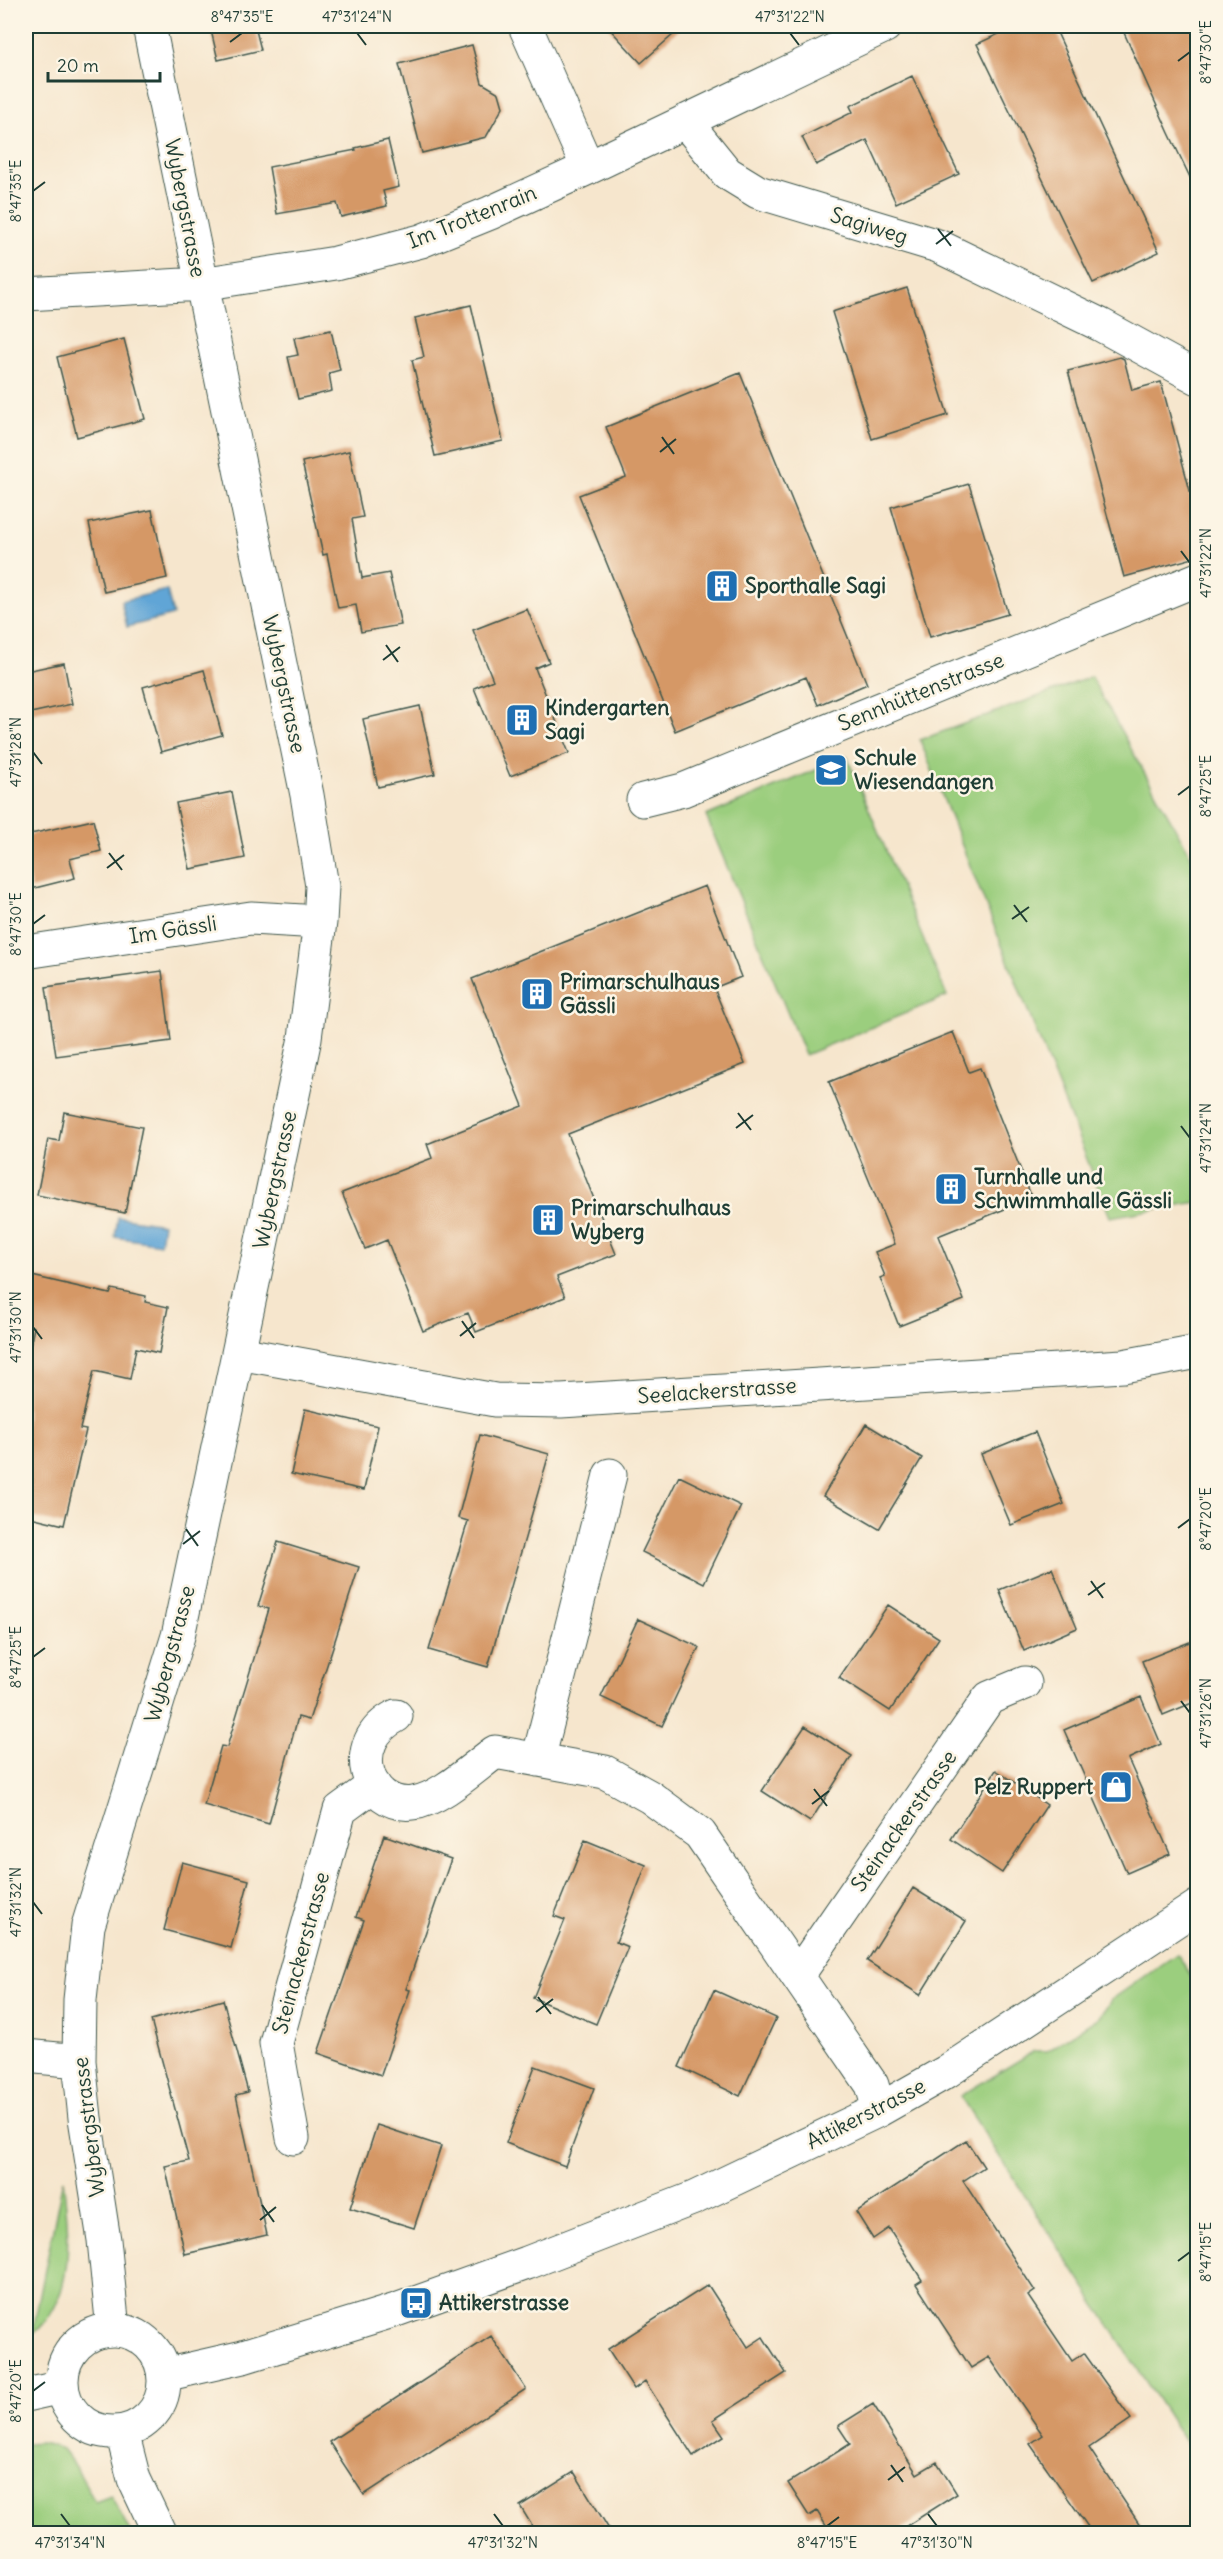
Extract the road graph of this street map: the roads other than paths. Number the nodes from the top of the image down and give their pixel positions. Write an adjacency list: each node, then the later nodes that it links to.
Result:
1 (149, 26): 6 (street, Wybergstrasse)
2 (525, 26): 5 (street)
3 (885, 26): 4 (street, Im Trottenrain)
4 (685, 121): 5 (street, Im Trottenrain); 8 (street, Sagiweg)
5 (588, 168): 6 (street, Im Trottenrain)
6 (201, 284): 7 (street, Im Trottenrain); 11 (street, Wybergstrasse)
7 (26, 294)
8 (1197, 378)
9 (1197, 579): 10 (street, Sennhüttenstrasse)
10 (643, 800)
11 (320, 922): 12 (street, Im Gässli); 14 (street, Wybergstrasse)
12 (26, 952)
13 (1197, 1352): 14 (street, Seelackerstrasse)
14 (239, 1353): 23 (street, Wybergstrasse)
15 (610, 1475): 18 (street)
16 (1024, 1683): 21 (street, Steinackerstrasse)
17 (396, 1716): 19 (street)
18 (538, 1760): 19 (street); 21 (street)
19 (374, 1785): 25 (street, Steinackerstrasse)
20 (1197, 1906): 24 (street, Attikerstrasse)
21 (798, 1975): 24 (street)
22 (26, 2056): 23 (street)
23 (80, 2061): 26 (street, Wybergstrasse)
24 (879, 2109): 27 (street, Attikerstrasse)
25 (293, 2138)
26 (113, 2330): 27 (street); 28 (street)
27 (164, 2375): 30 (street)
28 (62, 2387): 29 (street); 30 (street)
29 (26, 2395)
30 (123, 2432): 31 (street)
31 (160, 2534)

